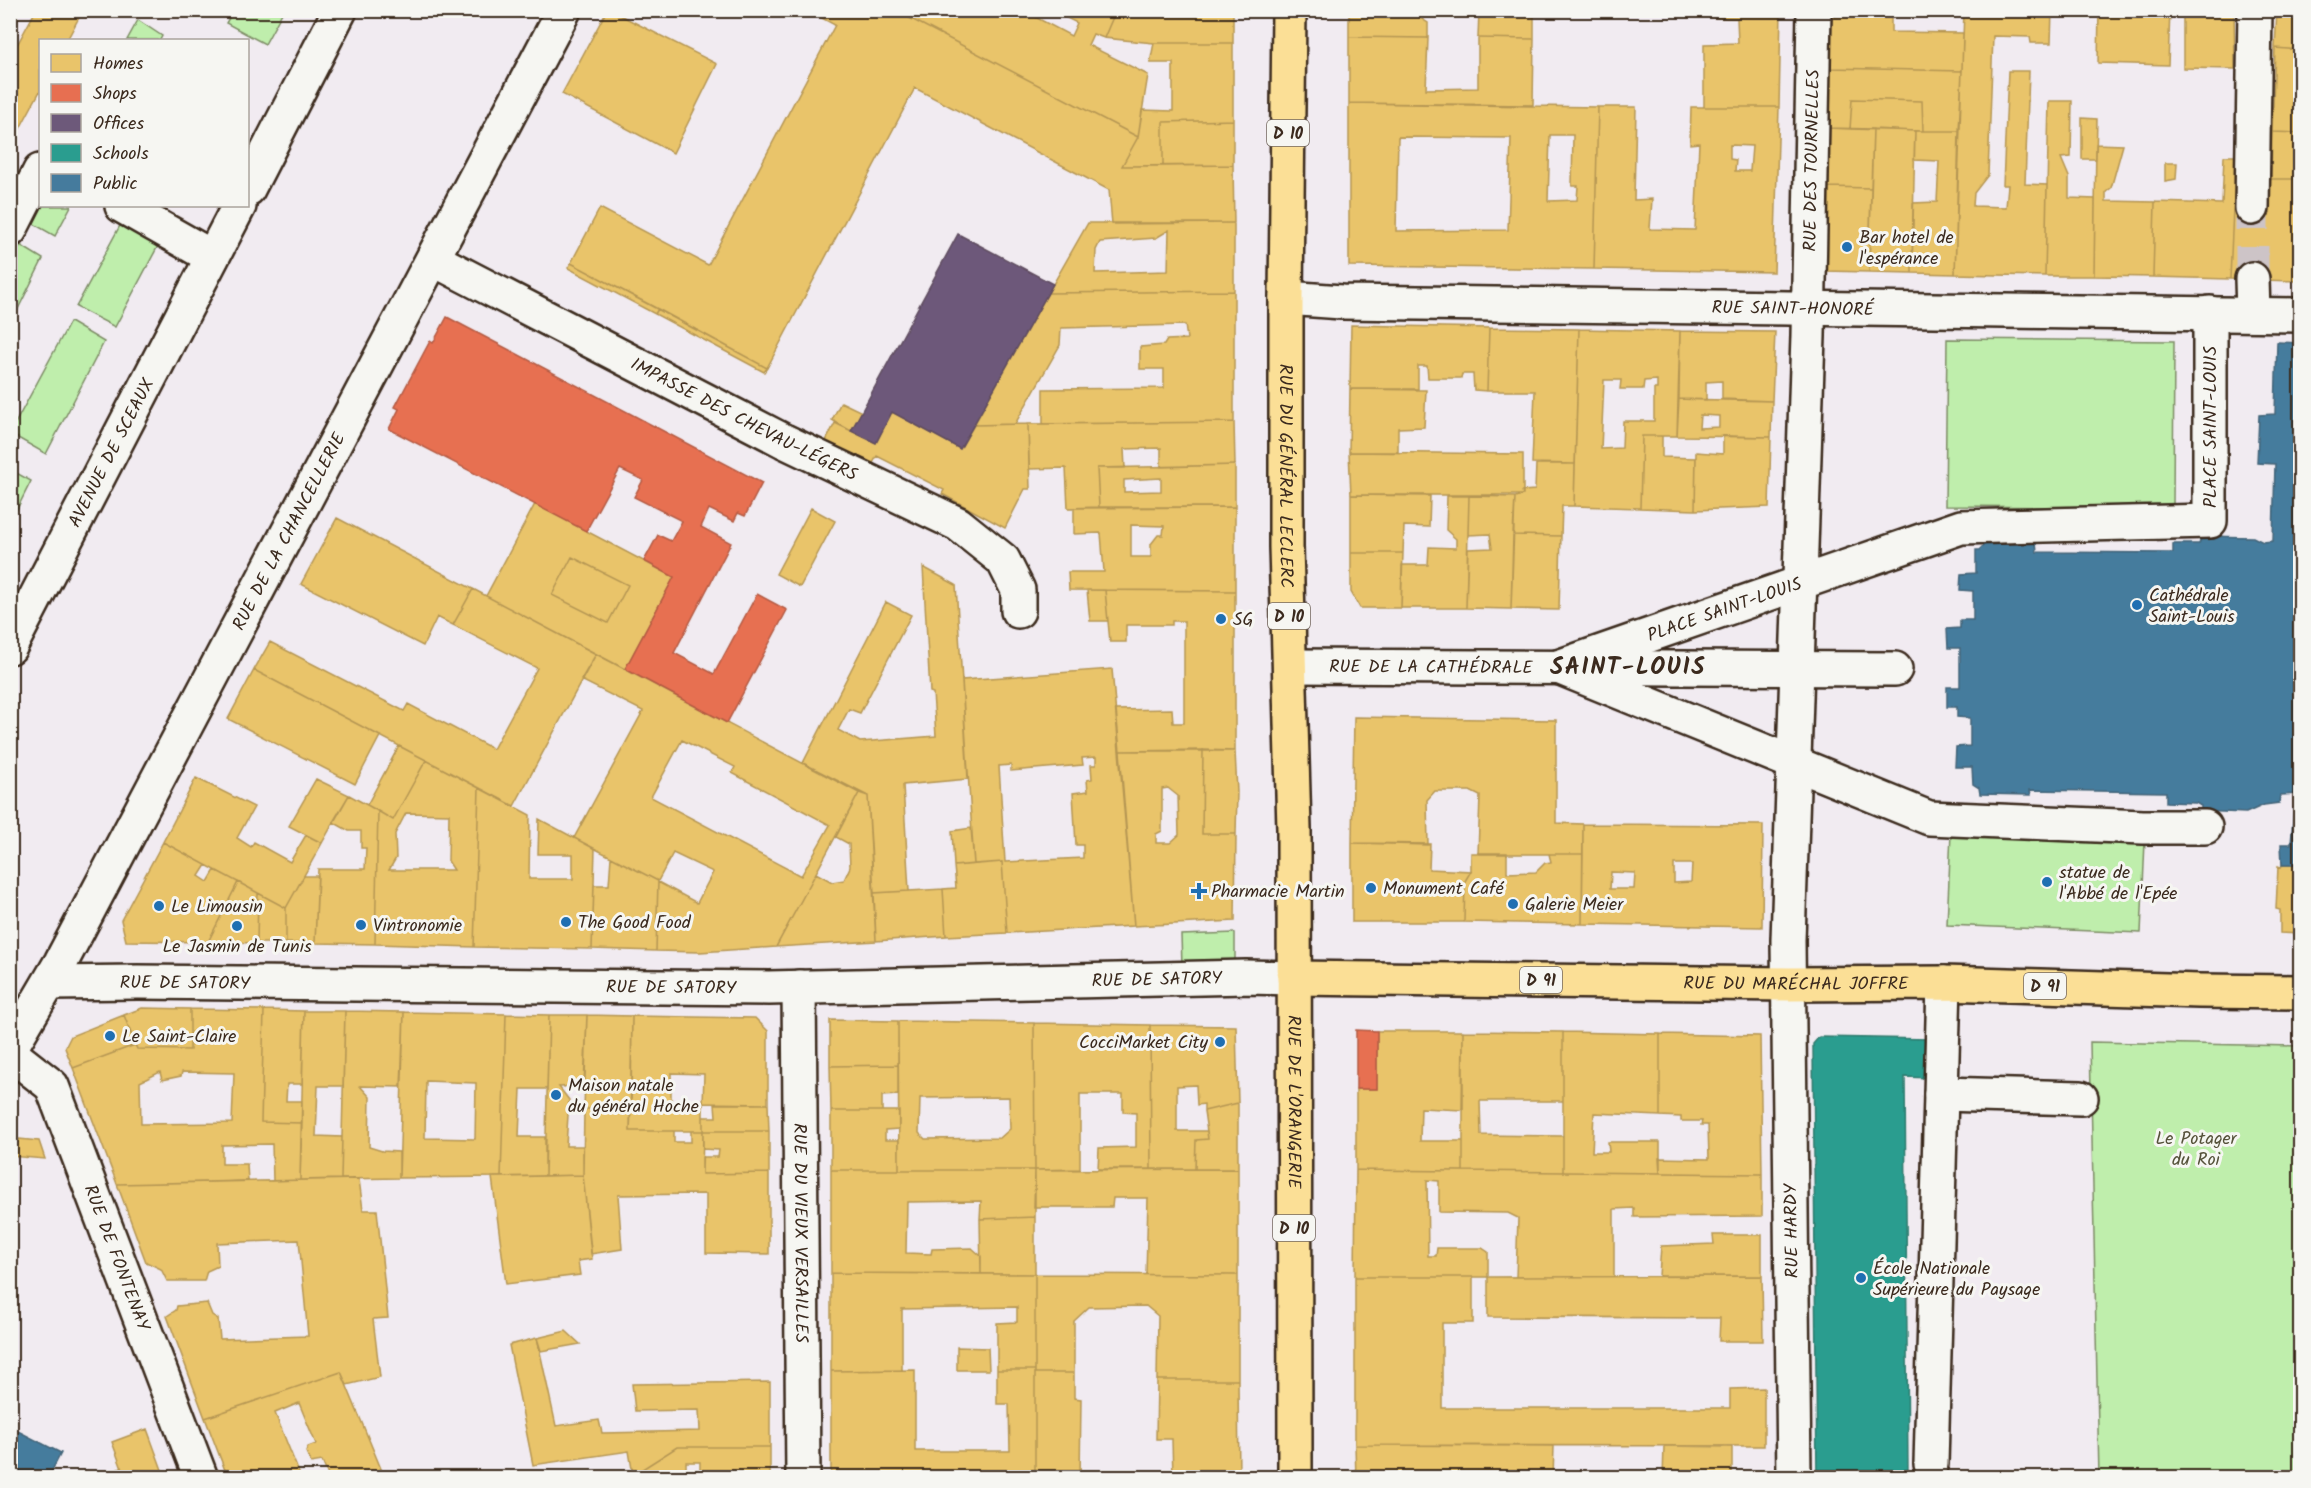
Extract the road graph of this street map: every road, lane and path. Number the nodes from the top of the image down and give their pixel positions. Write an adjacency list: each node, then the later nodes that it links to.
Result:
1 (340, 10): 7 (street)
2 (564, 10): 13 (street, RUE DE LA CHANCELLERIE)
3 (1289, 10): 15 (main road, RUE DU GÉNÉRAL LECLERC / D 10)
4 (1814, 10): 19 (street, RUE DES TOURNELLES)
5 (2255, 10): 10 (street)
6 (39, 173): 11 (street)
7 (249, 187)
8 (124, 207): 12 (street)
9 (238, 207): 12 (street, AVENUE DE SCEAUX)
10 (2252, 208)
11 (10, 230)
12 (212, 257): 22 (street, AVENUE DE SCEAUX)
13 (433, 259): 21 (street, IMPASSE DES CHEVAU-LÉGERS); 30 (street, RUE DE LA CHANCELLERIE)
14 (2252, 279): 17 (street)
15 (1286, 298): 19 (street, RUE SAINT-HONORÉ); 23 (main road, RUE DU GÉNÉRAL LECLERC / D 10)
16 (2210, 313): 17 (street, RUE SAINT-HONORÉ); 19 (street, RUE SAINT-HONORÉ); 20 (street, PLACE SAINT-LOUIS)
17 (2253, 314): 18 (street, RUE SAINT-HONORÉ)
18 (2301, 315)
19 (1808, 322): 20 (street, RUE DES TOURNELLES)
20 (1800, 583): 24 (street, PLACE SAINT-LOUIS); 25 (street, RUE DES TOURNELLES)
21 (1018, 611)
22 (10, 647)
23 (1290, 666): 24 (street, RUE DE LA CATHÉDRALE); 29 (main road, RUE DU GÉNÉRAL LECLERC / D 10)
24 (1558, 667): 25 (street, RUE DE LA CATHÉDRALE); 27 (street)
25 (1797, 669): 26 (street, RUE DE LA CATHÉDRALE); 27 (street, RUE HARDY)
26 (1896, 669)
27 (1794, 763): 28 (street); 32 (street, RUE HARDY)
28 (2205, 827)
29 (1294, 978): 32 (main road, RUE DU MARÉCHAL JOFFRE / D 91); 33 (street, RUE DE SATORY); 43 (main road, RUE DE L'ORANGERIE / D 10)
30 (50, 983): 33 (street, RUE DE SATORY); 35 (street, RUE DE LA CHANCELLERIE)
31 (1944, 983): 32 (main road, RUE DU MARÉCHAL JOFFRE / D 91); 34 (main road, RUE DU MARÉCHAL JOFFRE / D 91); 38 (street)
32 (1789, 984): 44 (street, RUE HARDY)
33 (799, 987): 42 (street, RUE DU VIEUX VERSAILLES)
34 (2301, 992)
35 (19, 1012): 36 (street, RUE DE LA CHANCELLERIE)
36 (10, 1049)
37 (10, 1053): 41 (street, RUE DE FONTENAY)
38 (1941, 1094): 39 (street); 40 (street)
39 (2080, 1098)
40 (1931, 1464)
41 (201, 1478)
42 (803, 1478)
43 (1294, 1478)
44 (1794, 1478)

